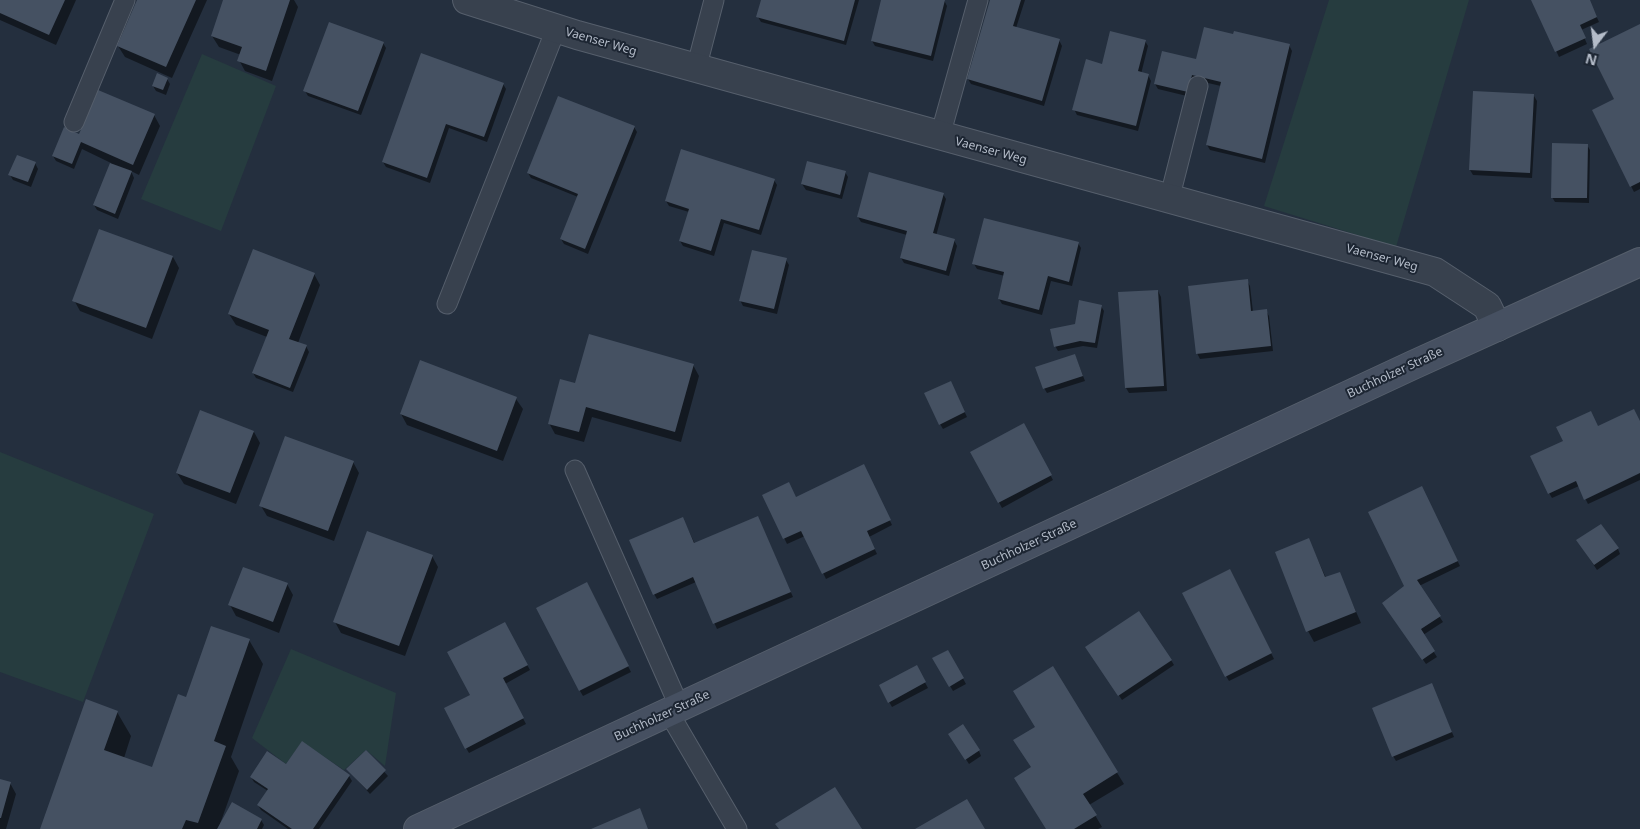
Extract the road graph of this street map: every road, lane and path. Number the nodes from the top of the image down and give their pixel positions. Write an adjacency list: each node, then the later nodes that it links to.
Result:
1 (125, 0): 8 (lane)
2 (467, 0): 5 (street, Vaenser Weg)
3 (714, 0): 6 (lane)
4 (978, 0): 9 (lane)
5 (556, 29): 6 (street, Vaenser Weg); 12 (lane)
6 (696, 68): 9 (street, Vaenser Weg)
7 (1198, 86): 10 (lane)
8 (74, 122)
9 (940, 136): 10 (street, Vaenser Weg)
10 (1169, 200): 13 (street, Vaenser Weg)
11 (1640, 262): 13 (street, Buchholzer Straße)
12 (447, 304)
13 (1497, 327): 15 (street, Buchholzer Straße)
14 (575, 470): 15 (lane)
15 (674, 710): 16 (street, Buchholzer Straße); 17 (lane)
16 (418, 829)
17 (737, 829)

